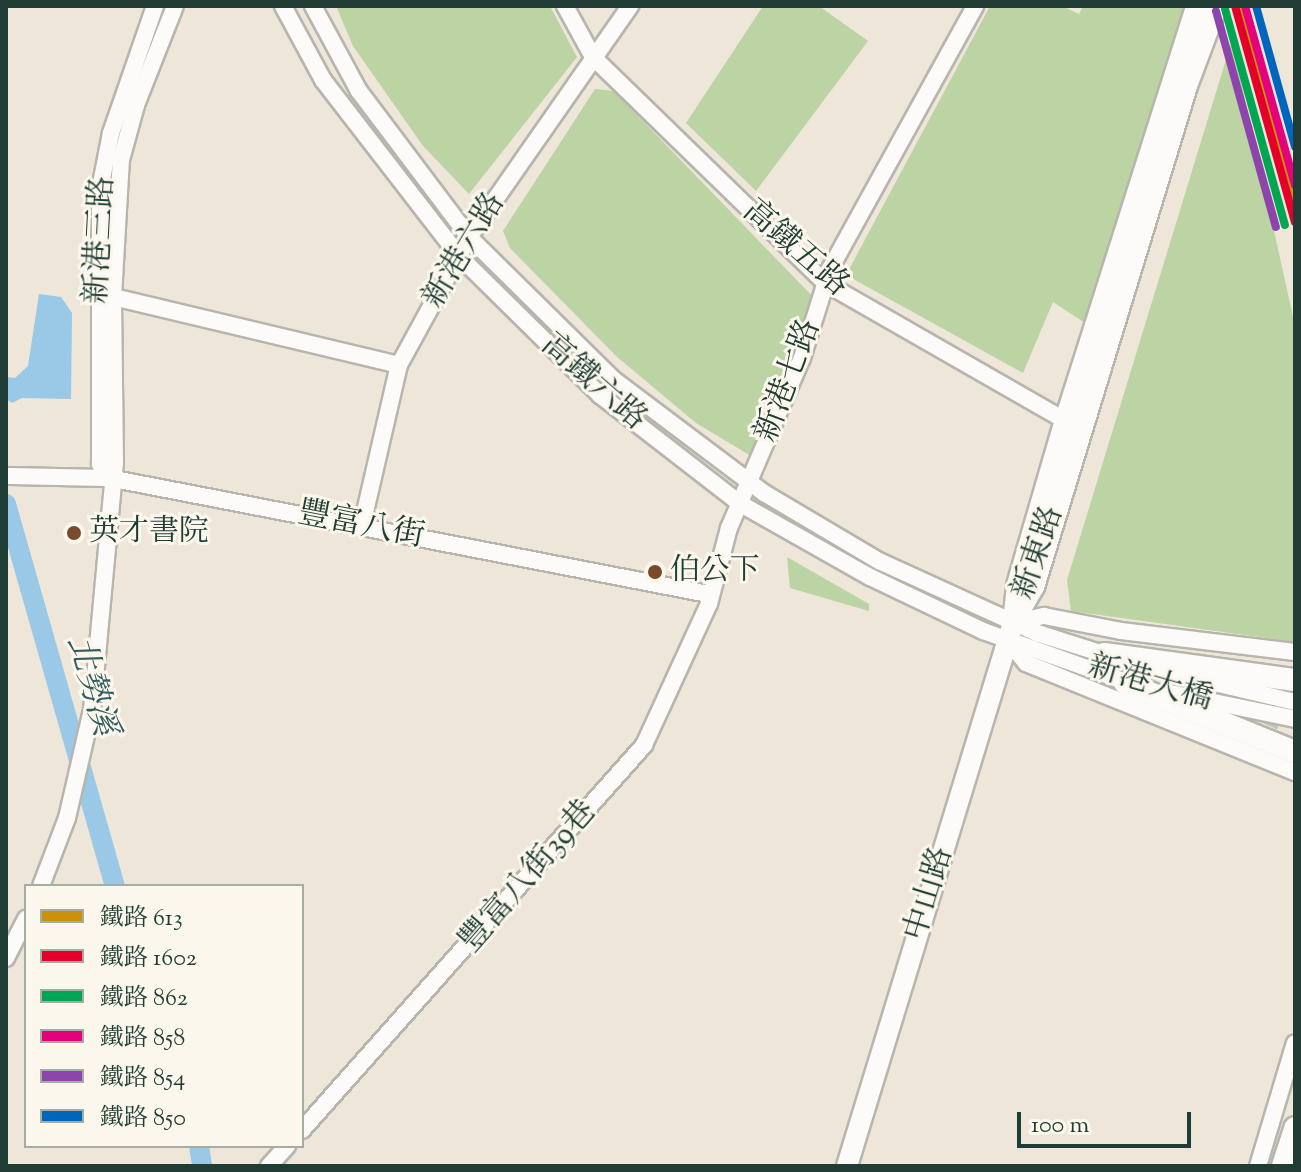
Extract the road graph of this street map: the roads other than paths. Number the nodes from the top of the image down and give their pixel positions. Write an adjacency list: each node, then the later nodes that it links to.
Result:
1 (155, 6): 14 (street, 新港三路)
2 (175, 6): 14 (street, 新港三路)
3 (283, 6): 12 (street, 高鐵六路)
4 (313, 6): 11 (street, 高鐵六路)
5 (565, 6): 10 (street, 高鐵五路)
6 (630, 6): 10 (street, 新港六路)
7 (975, 6): 13 (street, 新港七路)
8 (1196, 6): 16 (main road, 新東路)
9 (1217, 6): 16 (main road, 新東路)
10 (593, 57): 11 (street, 新港六路); 13 (street, 高鐵五路)
11 (469, 237): 12 (street, 新港六路); 19 (street, 高鐵六路)
12 (459, 256): 15 (street, 新港六路); 20 (street, 高鐵六路)
13 (825, 283): 16 (street, 高鐵五路); 19 (street, 新港七路)
14 (104, 295): 15 (street); 18 (street, 新港三路)
15 (399, 365): 21 (street, 新港六路)
16 (1072, 424): 23 (main road, 新東路)
17 (9, 476): 18 (street, 豐富八街)
18 (109, 478): 21 (street, 豐富八街); 32 (street, 新港三路)
19 (749, 481): 20 (street, 新港七路); 23 (street, 高鐵六路)
20 (739, 503): 22 (street, 新港七路); 23 (street, 高鐵六路)
21 (362, 525): 22 (street, 豐富八街)
22 (708, 594): 36 (street, 豐富八街39巷)
23 (1011, 632): 24 (street); 25 (street, 新港大橋); 27 (street, 新港大橋); 31 (street); 40 (main road, 中山路)
24 (1295, 652)
25 (1104, 654): 26 (highway); 28 (street, 新港大橋)
26 (1294, 675)
27 (1125, 683): 29 (street, 新港大橋); 30 (highway)
28 (1295, 702)
29 (1295, 719)
30 (1295, 752)
31 (1295, 772)
32 (42, 884)
33 (24, 923): 34 (street)
34 (6, 958)
35 (1295, 1043): 41 (street)
36 (304, 1128)
37 (1295, 1128): 42 (highway)
38 (285, 1148): 39 (street)
39 (269, 1166)
40 (847, 1166)
41 (1258, 1166)
42 (1283, 1166)

